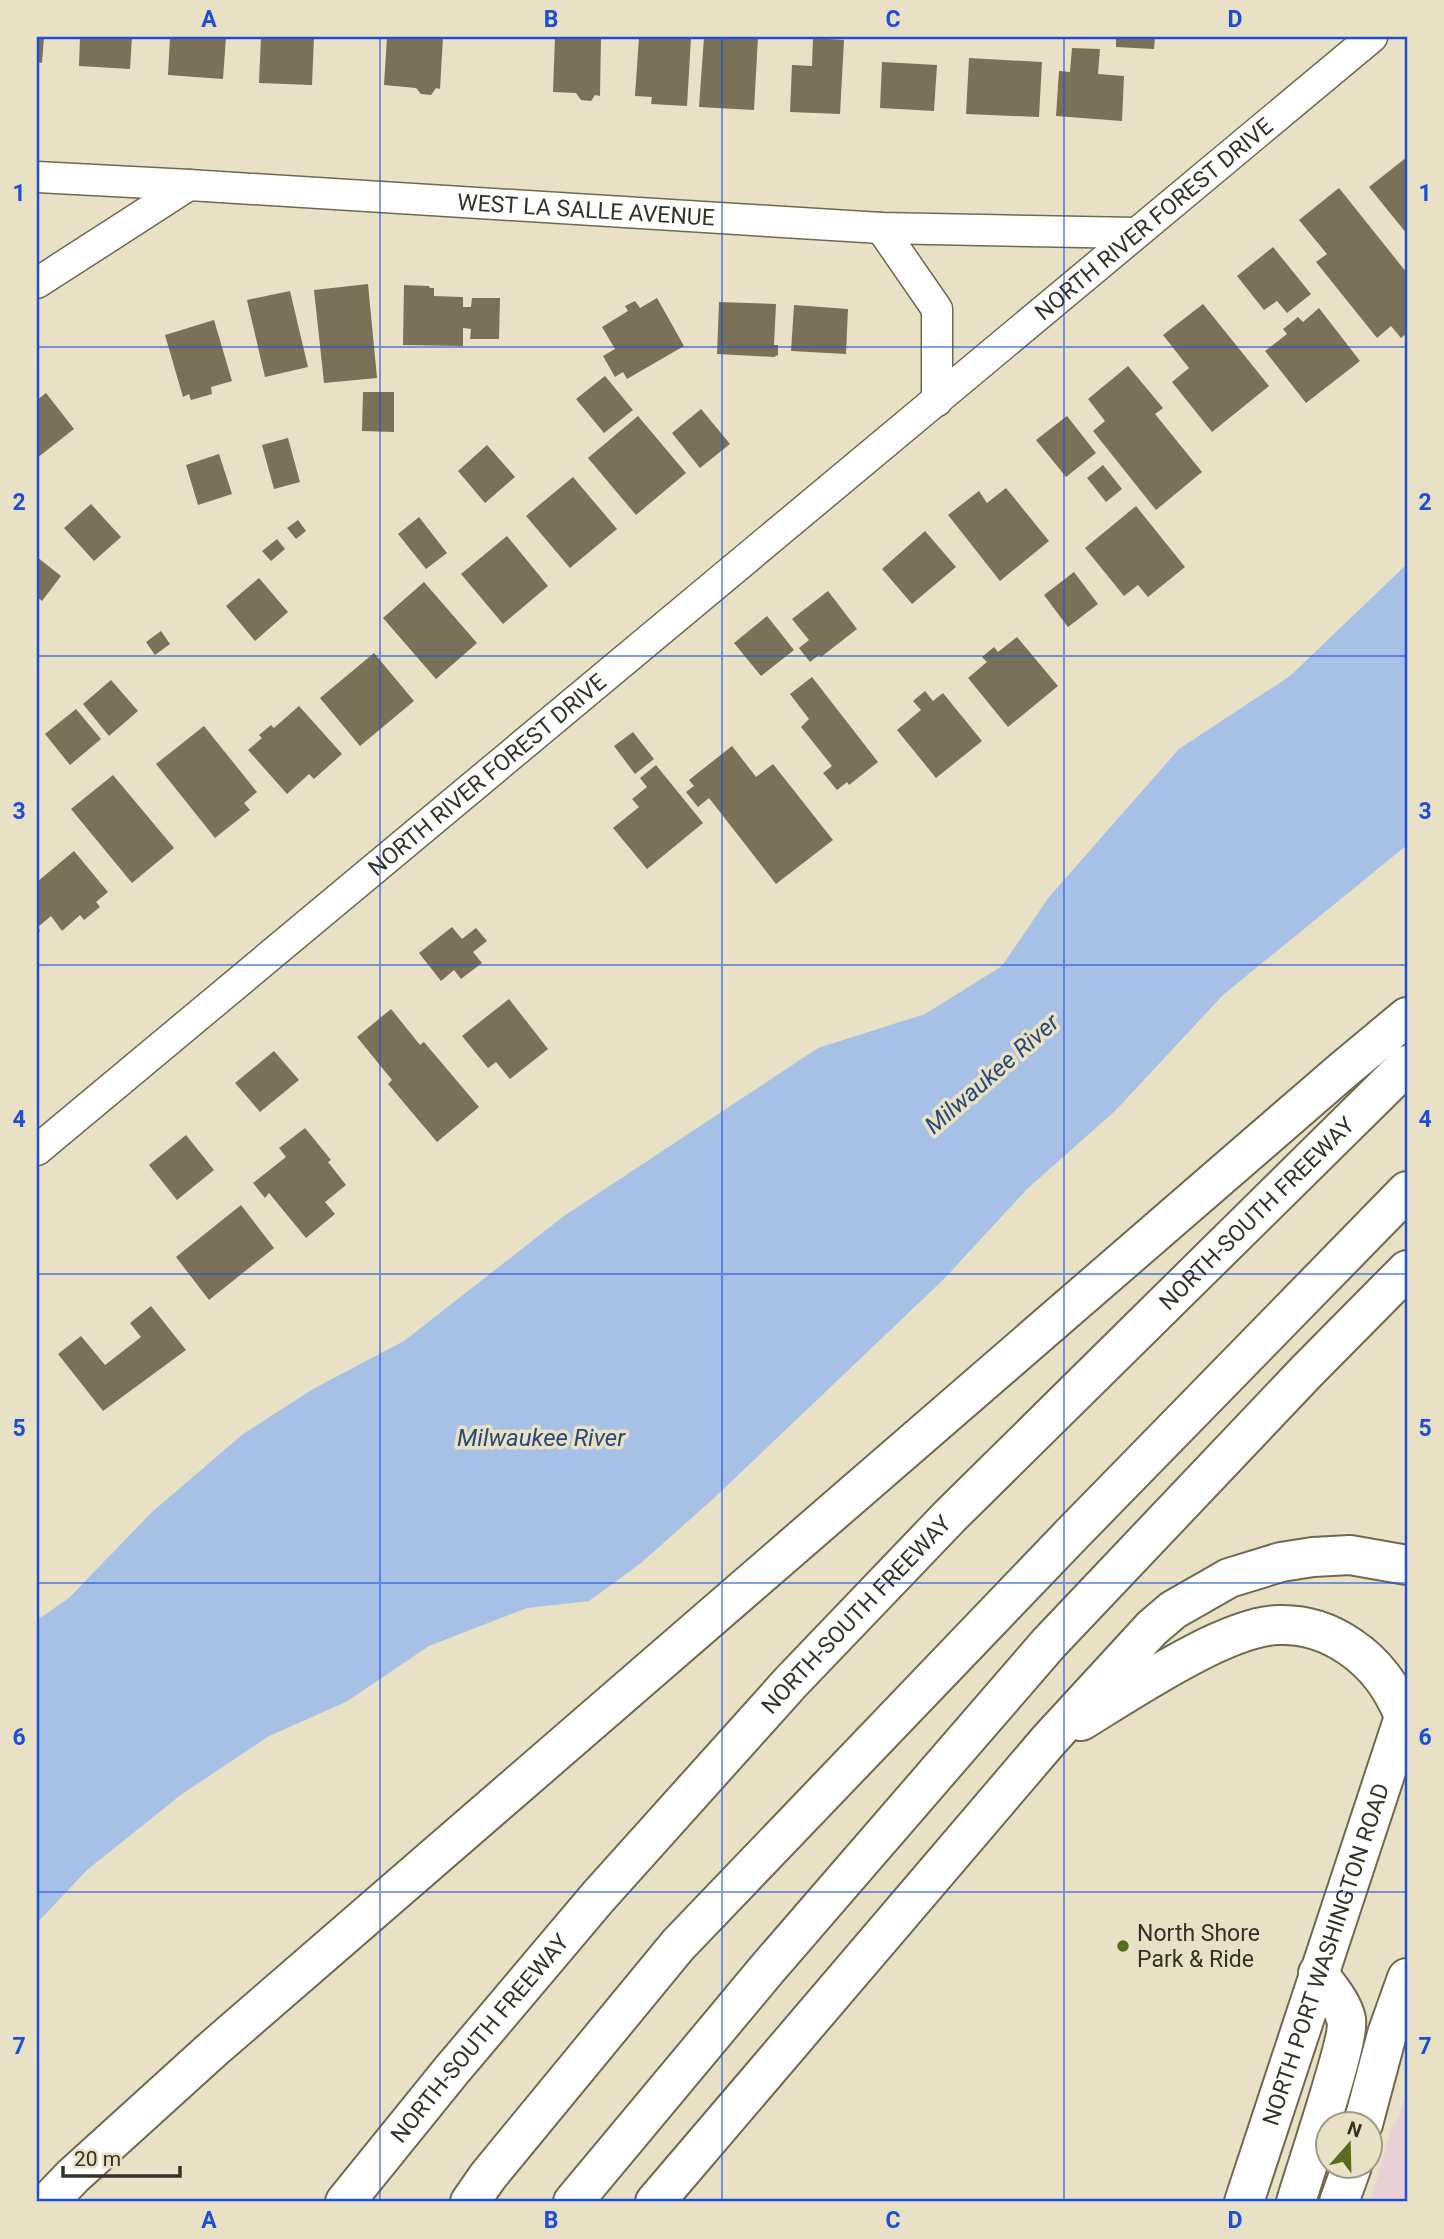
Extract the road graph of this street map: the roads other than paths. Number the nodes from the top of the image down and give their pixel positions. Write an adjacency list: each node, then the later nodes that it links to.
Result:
1 (1372, 37): 5 (street, NORTH RIVER FOREST DRIVE)
2 (37, 177): 3 (street, WEST LA SALLE AVENUE)
3 (189, 185): 4 (street, WEST LA SALLE AVENUE); 6 (street)
4 (881, 228): 5 (street, WEST LA SALLE AVENUE); 7 (street)
5 (1135, 233): 7 (street, NORTH RIVER FOREST DRIVE)
6 (37, 283)
7 (937, 401): 10 (street, NORTH RIVER FOREST DRIVE)
8 (1407, 1017): 19 (main road)
9 (1407, 1065): 24 (main road, NORTH-SOUTH FREEWAY)
10 (37, 1150)
11 (1407, 1191): 25 (main road)
12 (1407, 1270): 26 (main road)
13 (1407, 1565): 15 (main road)
14 (1406, 1712): 15 (main road); 16 (main road, NORTH PORT WASHINGTON ROAD)
15 (1049, 1740): 27 (main road)
16 (1318, 1973): 28 (main road, NORTH PORT WASHINGTON ROAD); 29 (main road)
17 (1407, 1978): 18 (main road)
18 (1397, 2037): 20 (main road)
19 (156, 2101): 22 (main road); 23 (main road)
20 (1368, 2110)
21 (1347, 2180): 30 (main road)
22 (48, 2202)
23 (76, 2202)
24 (345, 2202)
25 (470, 2202)
26 (573, 2202)
27 (655, 2202)
28 (1244, 2202)
29 (1296, 2202)
30 (1339, 2202)

